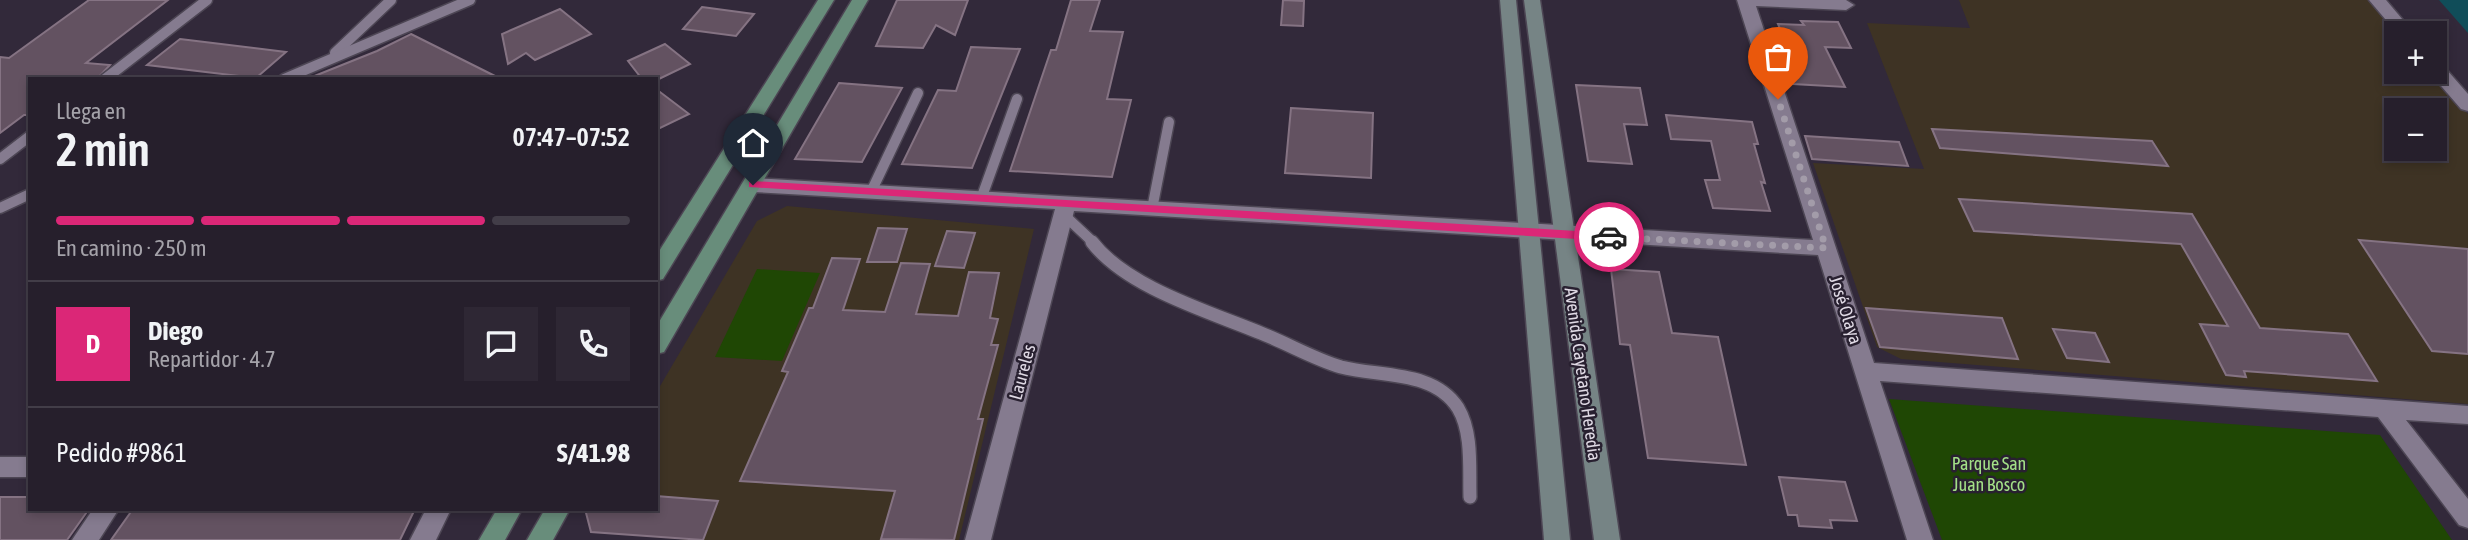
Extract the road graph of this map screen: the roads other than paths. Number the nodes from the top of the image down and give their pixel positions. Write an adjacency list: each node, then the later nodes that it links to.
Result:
1 (207, 0): 13 (lane)
2 (391, 0): 12 (lane)
3 (470, 0): 12 (lane)
4 (826, 0): 32 (main road)
5 (860, 0): 22 (main road)
6 (1508, 0): 29 (main road)
7 (1532, 0): 30 (main road, Avenida Cayetano Heredia)
8 (1746, 0): 10 (street); 31 (street, José Olaya)
9 (2377, 0): 11 (street)
10 (1846, 5)
11 (2395, 21)
12 (329, 58): 14 (lane)
13 (108, 77)
14 (288, 77)
15 (2447, 81): 18 (street)
16 (918, 93): 23 (lane)
17 (1017, 99): 25 (lane)
18 (2468, 105)
19 (1169, 122): 28 (lane)
20 (28, 138): 21 (lane)
21 (0, 159)
22 (753, 185): 23 (street); 33 (main road)
23 (871, 192): 25 (street)
24 (28, 195): 26 (lane)
25 (981, 199): 27 (street)
26 (0, 208)
27 (1065, 209): 28 (street); 39 (lane); 49 (street, Laureles)
28 (1152, 209): 29 (street)
29 (1528, 232): 30 (street); 50 (main road)
30 (1563, 234): 31 (street); 51 (main road, Avenida Cayetano Heredia)
31 (1826, 248): 34 (street, José Olaya)
32 (658, 271)
33 (658, 343)
34 (1866, 371): 35 (street); 52 (street, José Olaya)
35 (2385, 409): 36 (street); 44 (street)
36 (2468, 415)
37 (0, 467): 38 (street)
38 (28, 467)
39 (1470, 497)
40 (106, 511): 45 (street)
41 (438, 511): 46 (street)
42 (509, 511): 47 (main road)
43 (557, 511): 48 (main road)
44 (2468, 518)
45 (85, 540)
46 (423, 540)
47 (492, 540)
48 (540, 540)
49 (978, 540)
50 (1558, 540)
51 (1607, 540)
52 (1920, 540)

